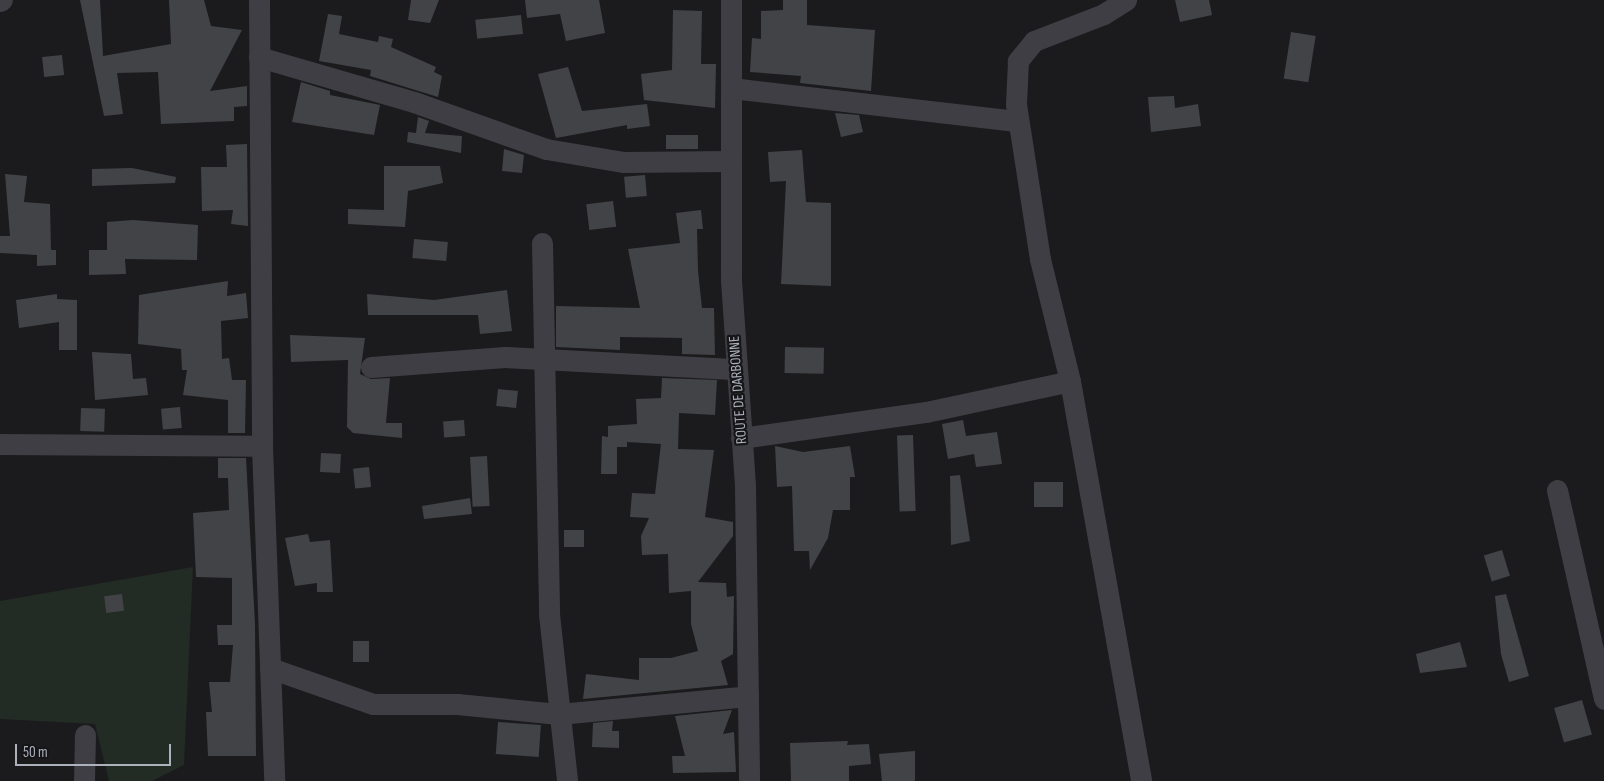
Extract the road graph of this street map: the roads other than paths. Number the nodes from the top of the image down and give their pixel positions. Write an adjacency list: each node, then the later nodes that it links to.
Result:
1 (259, 0): 4 (street)
2 (731, 0): 5 (street, ROUTE DE DARBONNE)
3 (1126, 0): 6 (street)
4 (259, 57): 7 (street); 15 (street)
5 (731, 88): 6 (street); 7 (street, ROUTE DE DARBONNE)
6 (1018, 121): 12 (street)
7 (731, 161): 11 (street, ROUTE DE DARBONNE)
8 (542, 243): 9 (street)
9 (544, 360): 10 (street); 11 (street); 20 (street)
10 (371, 367)
11 (737, 369): 13 (street, ROUTE DE DARBONNE)
12 (1070, 381): 13 (street); 26 (street)
13 (742, 438): 18 (street, ROUTE DE DARBONNE)
14 (0, 444): 15 (street)
15 (262, 446): 17 (street)
16 (1556, 490): 19 (street)
17 (270, 668): 20 (street); 23 (street)
18 (748, 696): 20 (street); 25 (street, ROUTE DE DARBONNE)
19 (1604, 699)
20 (559, 714): 24 (street)
21 (85, 735): 22 (street)
22 (84, 781)
23 (274, 781)
24 (567, 781)
25 (749, 781)
26 (1141, 781)

